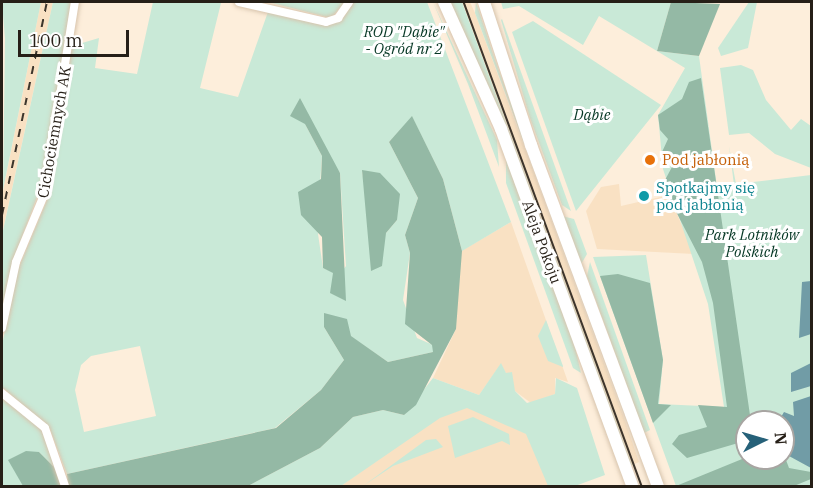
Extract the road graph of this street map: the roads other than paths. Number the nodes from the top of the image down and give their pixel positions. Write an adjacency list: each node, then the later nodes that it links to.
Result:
1 (75, 2): 6 (street, Cichociemnych AK)
2 (239, 2): 3 (street)
3 (349, 2)
4 (444, 2): 9 (main road, Aleja Pokoju)
5 (484, 2): 10 (main road, Aleja Pokoju)
6 (2, 328)
7 (2, 393): 8 (street)
8 (65, 486)
9 (632, 486)
10 (658, 486)

